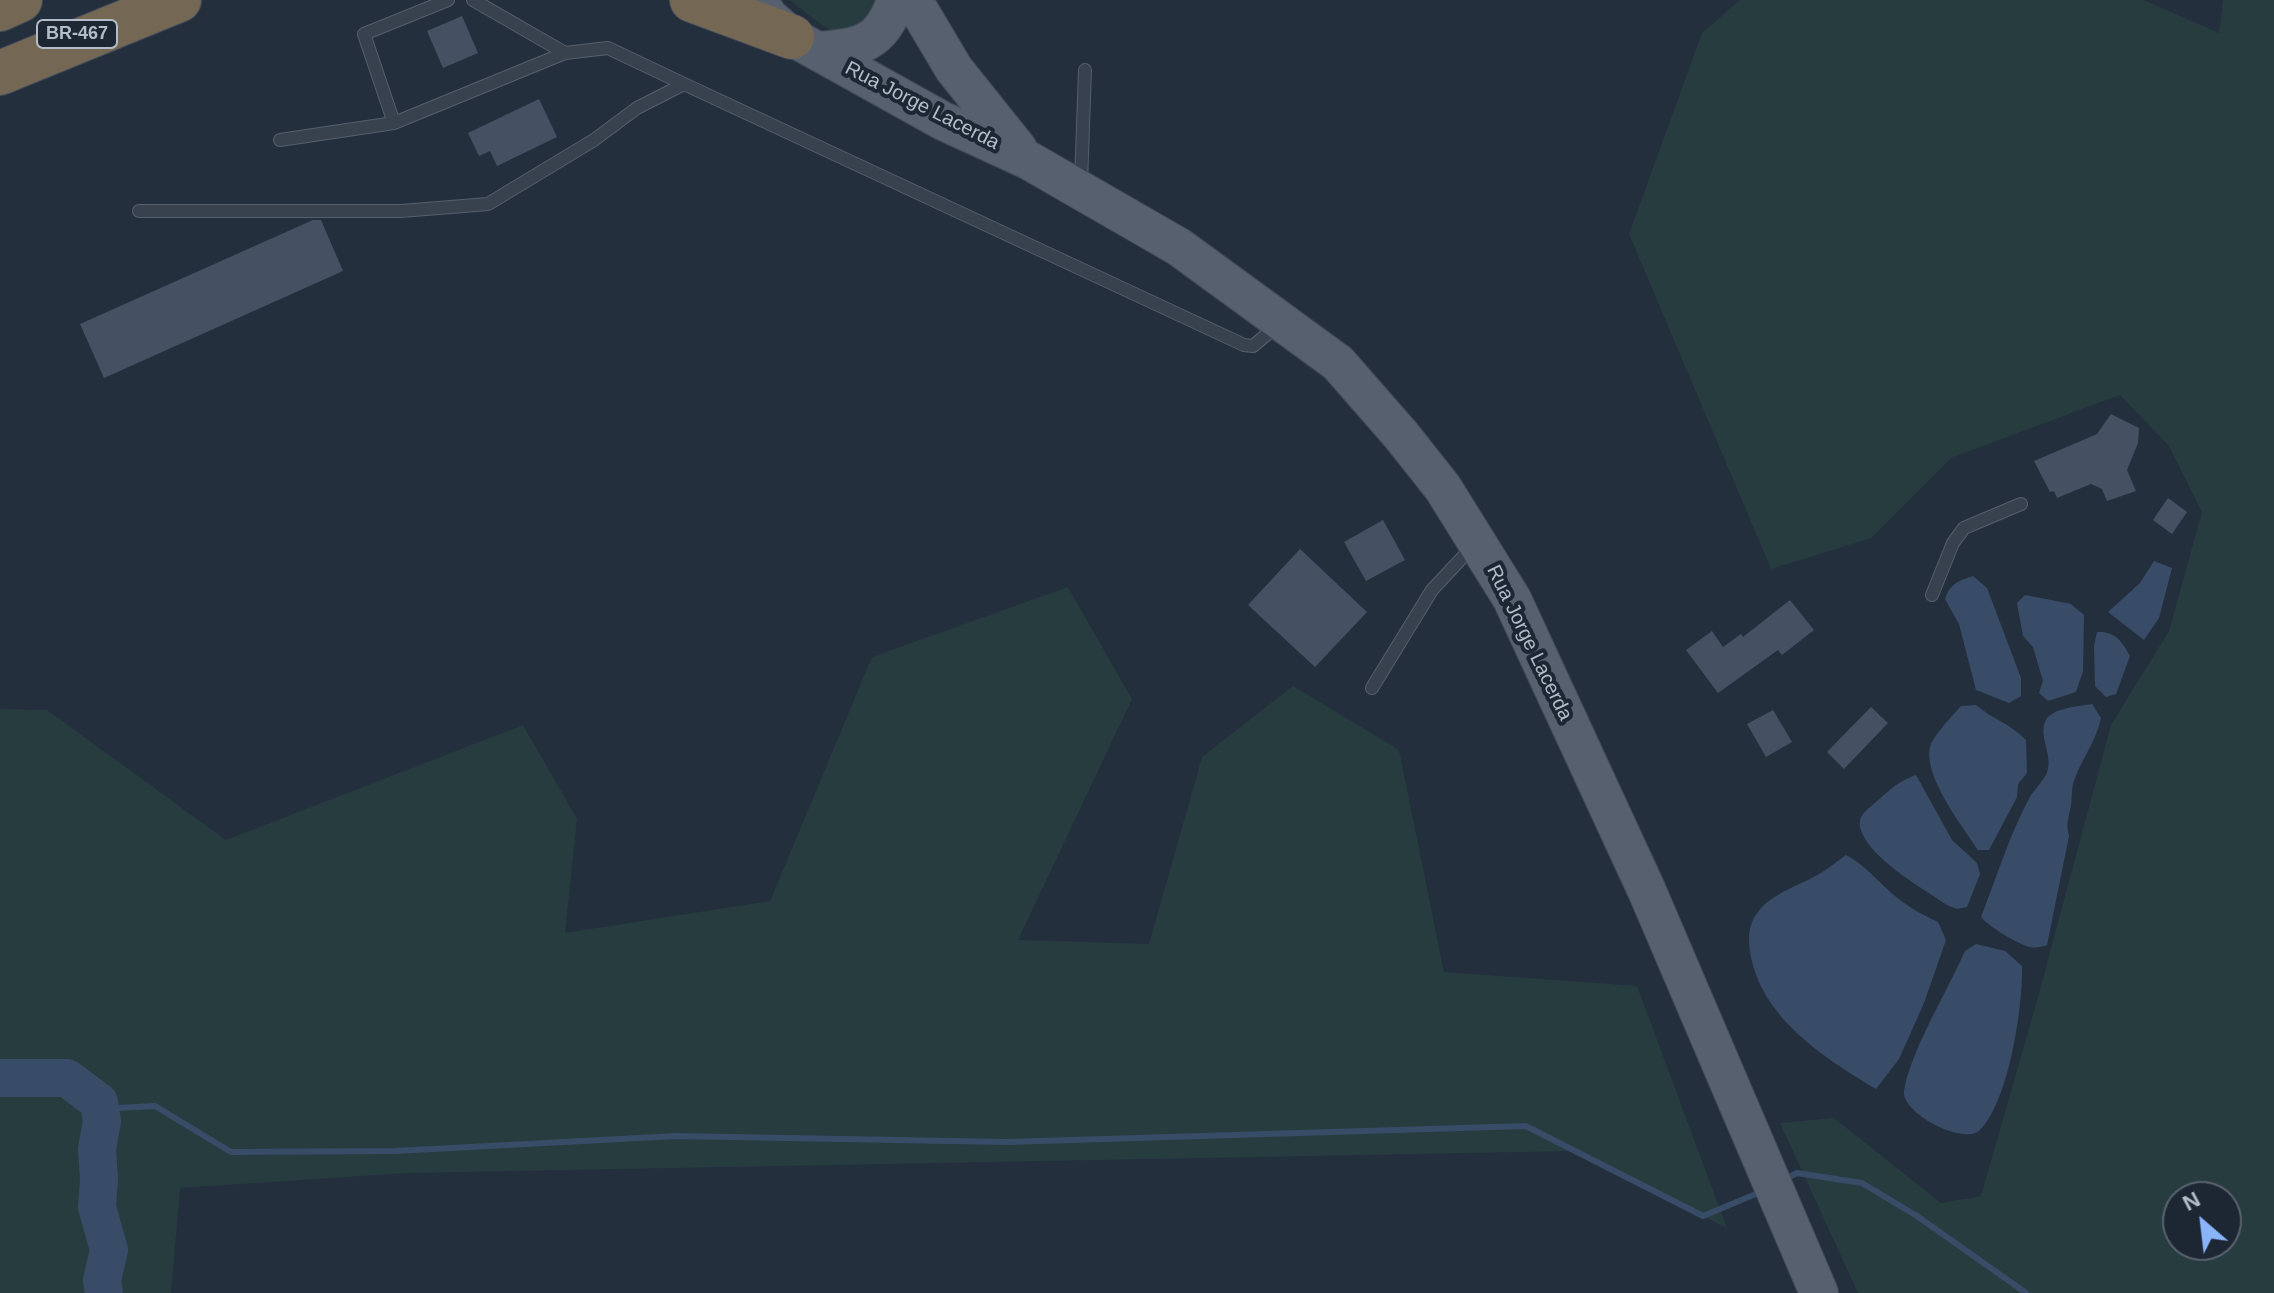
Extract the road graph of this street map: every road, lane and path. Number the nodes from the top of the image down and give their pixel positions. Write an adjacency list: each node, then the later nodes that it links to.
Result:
1 (20, 0): 10 (highway, BR-467)
2 (154, 0): 13 (highway, BR-467)
3 (179, 0): 13 (highway)
4 (448, 0): 16 (lane)
5 (473, 0): 12 (lane)
6 (692, 0): 11 (highway)
7 (757, 0): 11 (main road, Rua Jorge Lacerda)
8 (896, 0): 11 (main road)
9 (913, 0): 18 (main road, Rua Jorge Lacerda)
10 (0, 9)
11 (804, 44): 18 (main road, Rua Jorge Lacerda)
12 (565, 53): 15 (lane); 16 (lane)
13 (0, 70)
14 (1085, 70): 19 (lane)
15 (684, 84): 20 (lane); 21 (lane)
16 (394, 123): 17 (lane)
17 (280, 140)
18 (1028, 160): 19 (main road, Rua Jorge Lacerda)
19 (1081, 190): 21 (main road, Rua Jorge Lacerda)
20 (139, 211)
21 (1283, 322): 23 (main road, Rua Jorge Lacerda)
22 (2021, 504): 24 (lane)
23 (1477, 541): 25 (lane); 26 (main road, Rua Jorge Lacerda)
24 (1932, 595)
25 (1372, 688)
26 (1819, 1293)

